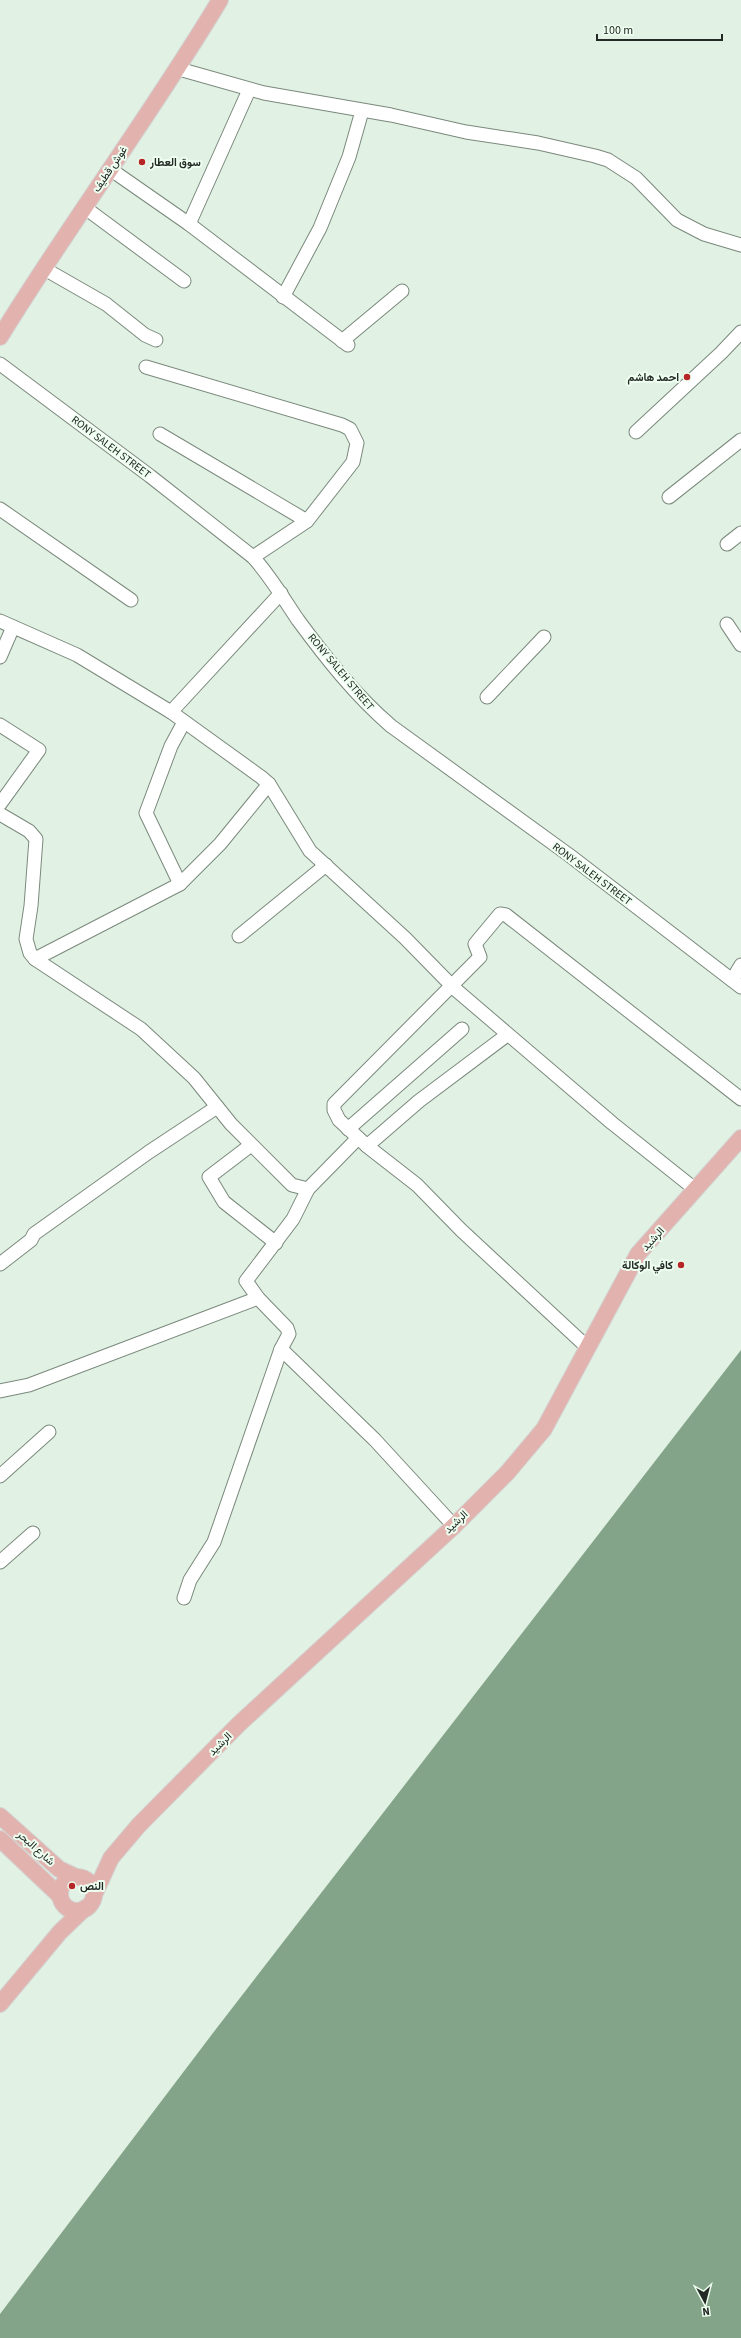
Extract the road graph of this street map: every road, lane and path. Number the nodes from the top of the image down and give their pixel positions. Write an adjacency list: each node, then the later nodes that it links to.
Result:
1 (220, 0): 2 (main road, غوش قطيف)
2 (179, 69): 3 (street); 5 (main road, غوش قطيف)
3 (249, 90): 4 (street); 7 (street)
4 (362, 111): 8 (street); 12 (street)
5 (110, 169): 6 (main road, غوش قطيف); 7 (street)
6 (84, 207): 9 (main road, غوش قطيف); 10 (street)
7 (189, 224): 12 (street)
8 (741, 245)
9 (43, 268): 14 (main road, غوش قطيف); 15 (street)
10 (184, 281)
11 (402, 291): 12 (street)
12 (283, 297)
13 (741, 332): 18 (street)
14 (0, 337)
15 (156, 340)
16 (0, 364): 26 (street, RONY SALEH STREET)
17 (146, 367): 23 (street)
18 (636, 432)
19 (160, 434): 23 (street)
20 (741, 440): 21 (street)
21 (669, 497)
22 (0, 509): 28 (street)
23 (307, 521): 26 (street)
24 (741, 533): 25 (street)
25 (728, 544)
26 (253, 558): 27 (street, RONY SALEH STREET)
27 (281, 593): 36 (street); 48 (street, RONY SALEH STREET)
28 (132, 600)
29 (0, 621): 31 (street)
30 (728, 624): 33 (street)
31 (13, 628): 34 (street); 36 (street)
32 (544, 637): 35 (street)
33 (741, 645)
34 (0, 657)
35 (487, 698)
36 (171, 712): 37 (street)
37 (184, 722): 39 (street); 43 (street)
38 (0, 725): 40 (street)
39 (269, 784): 42 (street); 43 (street)
40 (0, 804)
41 (0, 814): 45 (street)
42 (326, 865): 44 (street); 47 (street)
43 (180, 884): 45 (street)
44 (239, 936)
45 (35, 959): 52 (street)
46 (741, 965): 48 (street)
47 (452, 984): 50 (street); 51 (street); 53 (street)
48 (737, 984)
49 (462, 1028): 53 (street)
50 (507, 1035): 55 (street); 58 (street)
51 (741, 1099)
52 (217, 1107): 56 (street); 60 (street)
53 (348, 1128): 55 (street)
54 (741, 1138): 58 (main road, الرشيد)
55 (363, 1142): 57 (street); 62 (street)
56 (251, 1145): 57 (street); 59 (street)
57 (308, 1189): 59 (street)
58 (696, 1190): 62 (main road, الرشيد)
59 (276, 1243): 61 (street)
60 (0, 1264)
61 (258, 1298): 63 (street); 64 (street)
62 (587, 1347): 67 (main road, الرشيد)
63 (281, 1349): 67 (street); 70 (street)
64 (0, 1391)
65 (49, 1432): 66 (street)
66 (0, 1476)
67 (454, 1526): 73 (main road, الرشيد)
68 (33, 1533): 69 (street)
69 (0, 1562)
70 (184, 1598)
71 (0, 1816): 74 (main road, شارع البحر)
72 (0, 1839): 76 (main road, شارع البحر)
73 (111, 1858): 74 (main road, الرشيد); 75 (main road, الرشيد)
74 (79, 1877): 75 (main road); 76 (main road)
75 (94, 1894): 77 (main road)
76 (61, 1899): 77 (main road); 78 (main road)
77 (85, 1908): 78 (main road)
78 (60, 1932): 79 (main road)
79 (0, 2004)

